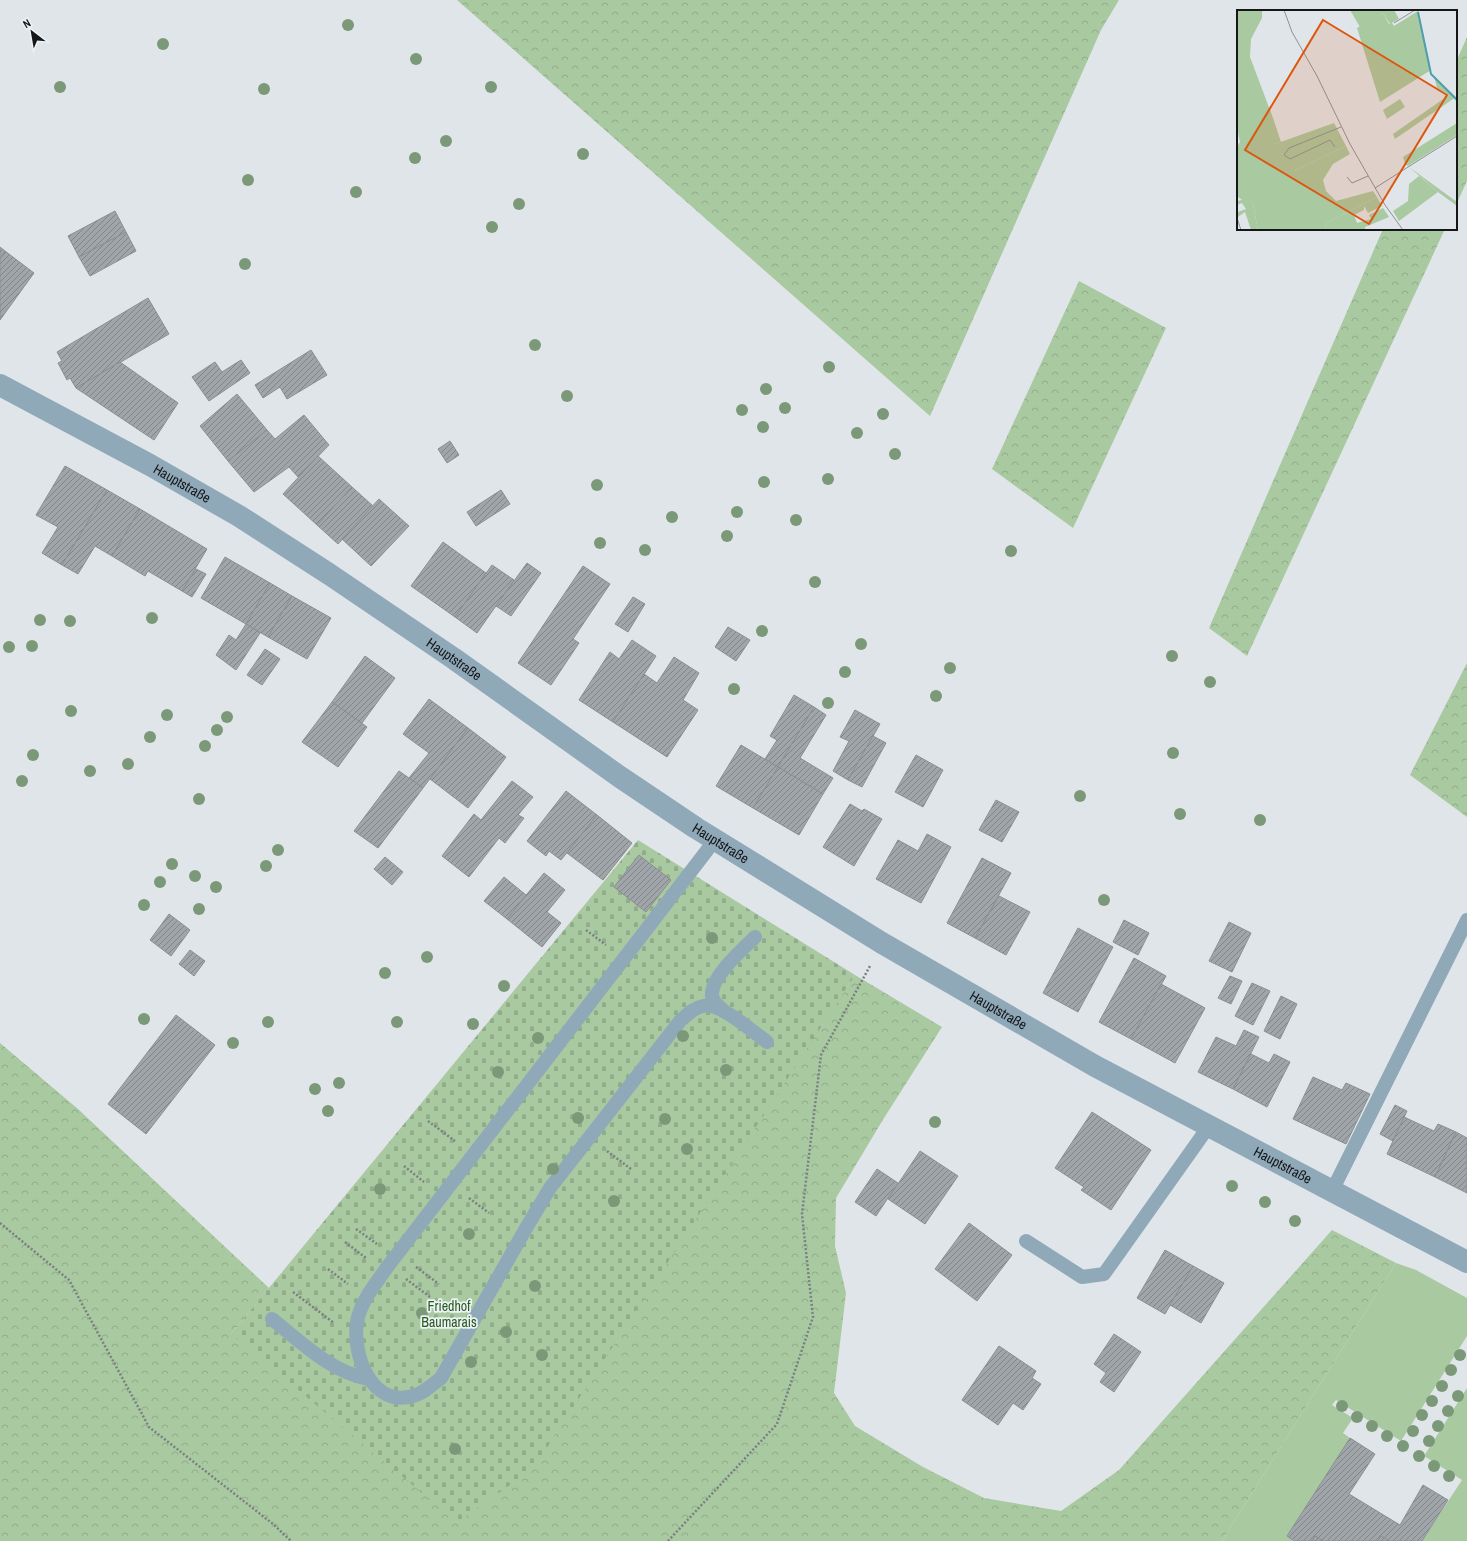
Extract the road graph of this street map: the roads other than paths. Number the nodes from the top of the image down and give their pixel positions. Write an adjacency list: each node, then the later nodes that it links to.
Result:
1 (0, 385): 2 (street, Hauptstraße)
2 (715, 840): 7 (street, Hauptstraße); 12 (lane)
3 (1467, 920): 8 (lane)
4 (755, 937): 5 (lane)
5 (723, 1011): 6 (lane); 12 (lane)
6 (767, 1042)
7 (1209, 1126): 8 (street, Hauptstraße); 9 (lane)
8 (1332, 1191): 10 (street, Hauptstraße)
9 (1026, 1241)
10 (1467, 1262)
11 (272, 1319): 12 (lane)
12 (369, 1379)

